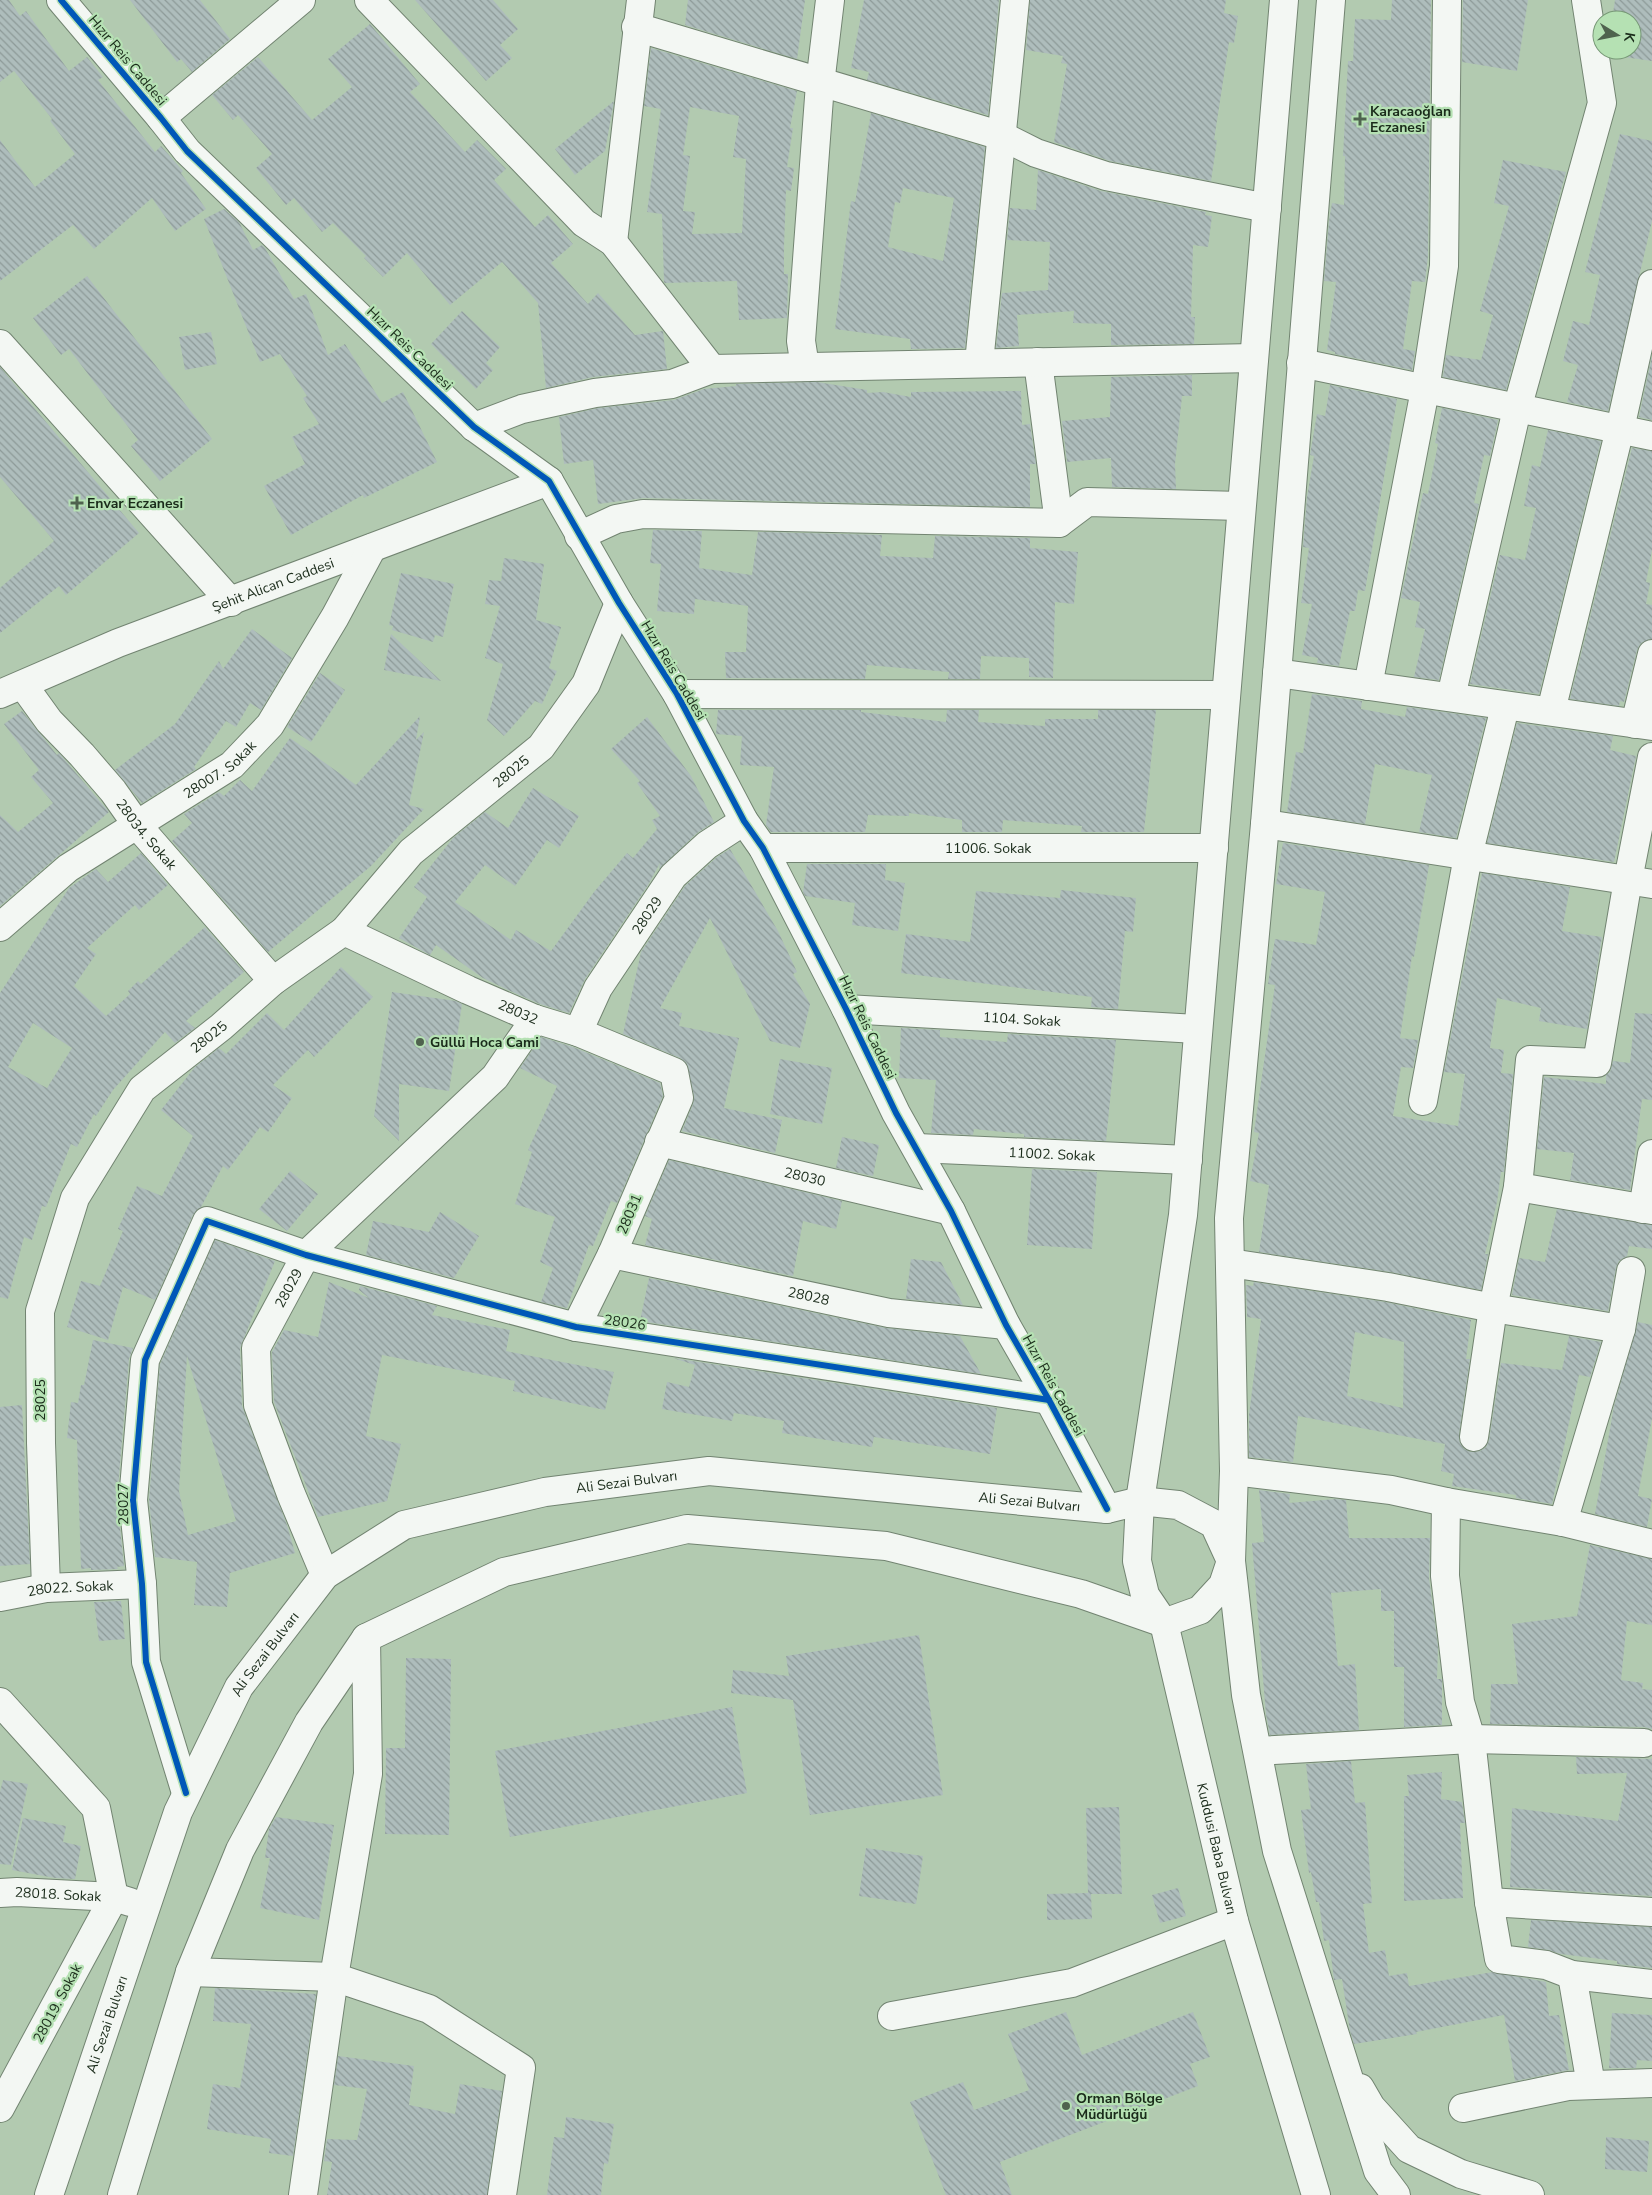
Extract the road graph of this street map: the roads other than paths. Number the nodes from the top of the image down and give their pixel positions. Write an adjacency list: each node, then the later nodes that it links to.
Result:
1 (61, 0): 13 (street, Hızır Reis Caddesi)
2 (301, 0): 13 (street)
3 (369, 0): 16 (street)
4 (641, 0): 11 (street)
5 (830, 0): 12 (street)
6 (1015, 0): 14 (street)
7 (1284, 0): 15 (street, Kuddusi Baba Bulvarı)
8 (1331, 0): 22 (street)
9 (1447, 0): 25 (street)
10 (1586, 0): 26 (street)
11 (636, 27): 12 (street); 16 (street)
12 (821, 82): 14 (street); 23 (street)
13 (161, 118): 27 (street, Hızır Reis Caddesi)
14 (1002, 136): 15 (street); 21 (street)
15 (1266, 208): 19 (street, Kuddusi Baba Bulvarı)
16 (613, 242): 24 (street)
17 (1652, 284): 28 (street)
18 (0, 344): 35 (street)
19 (1254, 358): 20 (street); 31 (street, Kuddusi Baba Bulvarı)
20 (1038, 362): 21 (street); 32 (street)
21 (979, 363): 23 (street)
22 (1301, 364): 25 (street); 38 (street)
23 (805, 367): 24 (street)
24 (712, 369): 27 (street)
25 (1425, 390): 26 (street); 39 (street)
26 (1518, 408): 28 (street); 43 (street)
27 (474, 427): 30 (street, Hızır Reis Caddesi)
28 (1620, 429): 29 (street); 45 (street)
29 (1652, 436)
30 (549, 481): 33 (street, Hızır Reis Caddesi); 34 (street, Şehit Alican Caddesi)
31 (1241, 506): 32 (street); 42 (street, Kuddusi Baba Bulvarı)
32 (1059, 523): 33 (street)
33 (579, 536): 36 (street, Hızır Reis Caddesi)
34 (372, 548): 35 (street, Şehit Alican Caddesi); 50 (street, 28007. Sokak)
35 (231, 602): 40 (street, Şehit Alican Caddesi)
36 (619, 603): 41 (street, Hızır Reis Caddesi); 56 (street, 28025)
37 (1652, 654): 46 (street)
38 (1277, 674): 39 (street); 49 (street)
39 (1368, 686): 43 (street)
40 (6, 692): 50 (street, 28034. Sokak)
41 (677, 694): 42 (street); 48 (street, Hızır Reis Caddesi)
42 (1226, 695): 52 (street, Kuddusi Baba Bulvarı)
43 (1452, 697): 44 (street)
44 (1505, 707): 45 (street); 53 (street)
45 (1552, 711): 46 (street)
46 (1644, 725)
47 (1652, 756): 54 (street)
48 (744, 820): 51 (street, Hızır Reis Caddesi); 61 (street, 28029)
49 (1265, 824): 53 (street); 74 (street)
50 (137, 825): 55 (street, 28007. Sokak); 57 (street, 28034. Sokak)
51 (764, 848): 52 (street, 11006. Sokak); 58 (street, Hızır Reis Caddesi)
52 (1214, 848): 60 (street, Kuddusi Baba Bulvarı)
53 (1468, 856): 54 (street); 63 (street)
54 (1640, 882): 68 (street)
55 (0, 927)
56 (344, 931): 57 (street, 28025); 59 (street, 28032)
57 (272, 981): 91 (street, 28025)
58 (846, 1009): 60 (street, 1104. Sokak); 65 (street, Hızır Reis Caddesi)
59 (536, 1019): 61 (street, 28032); 73 (street, 28029)
60 (1197, 1030): 67 (street, Kuddusi Baba Bulvarı)
61 (578, 1032): 62 (street, 28032)
62 (679, 1098): 64 (street, 28031)
63 (1423, 1101)
64 (659, 1142): 70 (street, 28030); 72 (street, 28031)
65 (917, 1148): 67 (street, 11002. Sokak); 70 (street, Hızır Reis Caddesi)
66 (1652, 1154): 69 (street)
67 (1188, 1160): 83 (street, Kuddusi Baba Bulvarı)
68 (1518, 1187): 69 (street); 76 (street)
69 (1647, 1210)
70 (951, 1212): 77 (street, Hızır Reis Caddesi)
71 (208, 1221): 73 (street, 28026); 90 (street, 28027)
72 (612, 1254): 77 (street, 28028); 78 (street, 28031)
73 (306, 1255): 78 (street, 28026); 89 (street, 28029)
74 (1230, 1263): 76 (street); 82 (street)
75 (1632, 1271): 79 (street)
76 (1493, 1308): 79 (street); 81 (street)
77 (1006, 1325): 80 (street, Hızır Reis Caddesi)
78 (576, 1327): 80 (street, 28026)
79 (1621, 1329): 86 (street)
80 (1049, 1400): 85 (street, Hızır Reis Caddesi)
81 (1474, 1437)
82 (1234, 1471): 84 (street); 88 (street)
83 (1140, 1501): 85 (street, Ali Sezai Bulvarı); 88 (street, Ali Sezai Bulvarı); 93 (street, Kuddusi Baba Bulvarı)
84 (1446, 1502): 86 (street); 96 (street)
85 (1107, 1509): 89 (street, Ali Sezai Bulvarı)
86 (1563, 1522): 87 (street)
87 (1652, 1544)
88 (1231, 1561): 93 (street); 98 (street)
89 (325, 1575): 99 (street, Ali Sezai Bulvarı)
90 (142, 1584): 91 (street, 28022. Sokak); 99 (street, 28027)
91 (46, 1588): 92 (street, 28022. Sokak)
92 (0, 1597)
93 (1164, 1623): 94 (street); 105 (street, Kuddusi Baba Bulvarı)
94 (366, 1638): 106 (street); 108 (street)
95 (0, 1702): 101 (street)
96 (1471, 1739): 97 (street); 98 (street); 102 (street)
97 (1644, 1743)
98 (1258, 1751): 111 (street)
99 (186, 1793): 103 (street, Ali Sezai Bulvarı)
100 (0, 1893): 101 (street, 28018. Sokak)
101 (114, 1897): 103 (street); 114 (street, 28019. Sokak)
102 (1489, 1902): 104 (street); 107 (street)
103 (145, 1906): 117 (street, Ali Sezai Bulvarı)
104 (1652, 1912)
105 (1234, 1921): 110 (street); 120 (street, Kuddusi Baba Bulvarı)
106 (190, 1972): 108 (street); 116 (street)
107 (1572, 1975): 109 (street); 113 (street)
108 (334, 1978): 118 (street); 119 (street)
109 (1652, 1984)
110 (892, 2016)
111 (1343, 2060): 121 (street); 122 (street)
112 (1652, 2083): 113 (street)
113 (1592, 2085): 115 (street)
114 (0, 2108)
115 (1463, 2108)
116 (126, 2191)
117 (49, 2195)
118 (303, 2195)
119 (502, 2195)
120 (1316, 2195)
121 (1396, 2195)
122 (1530, 2195)

